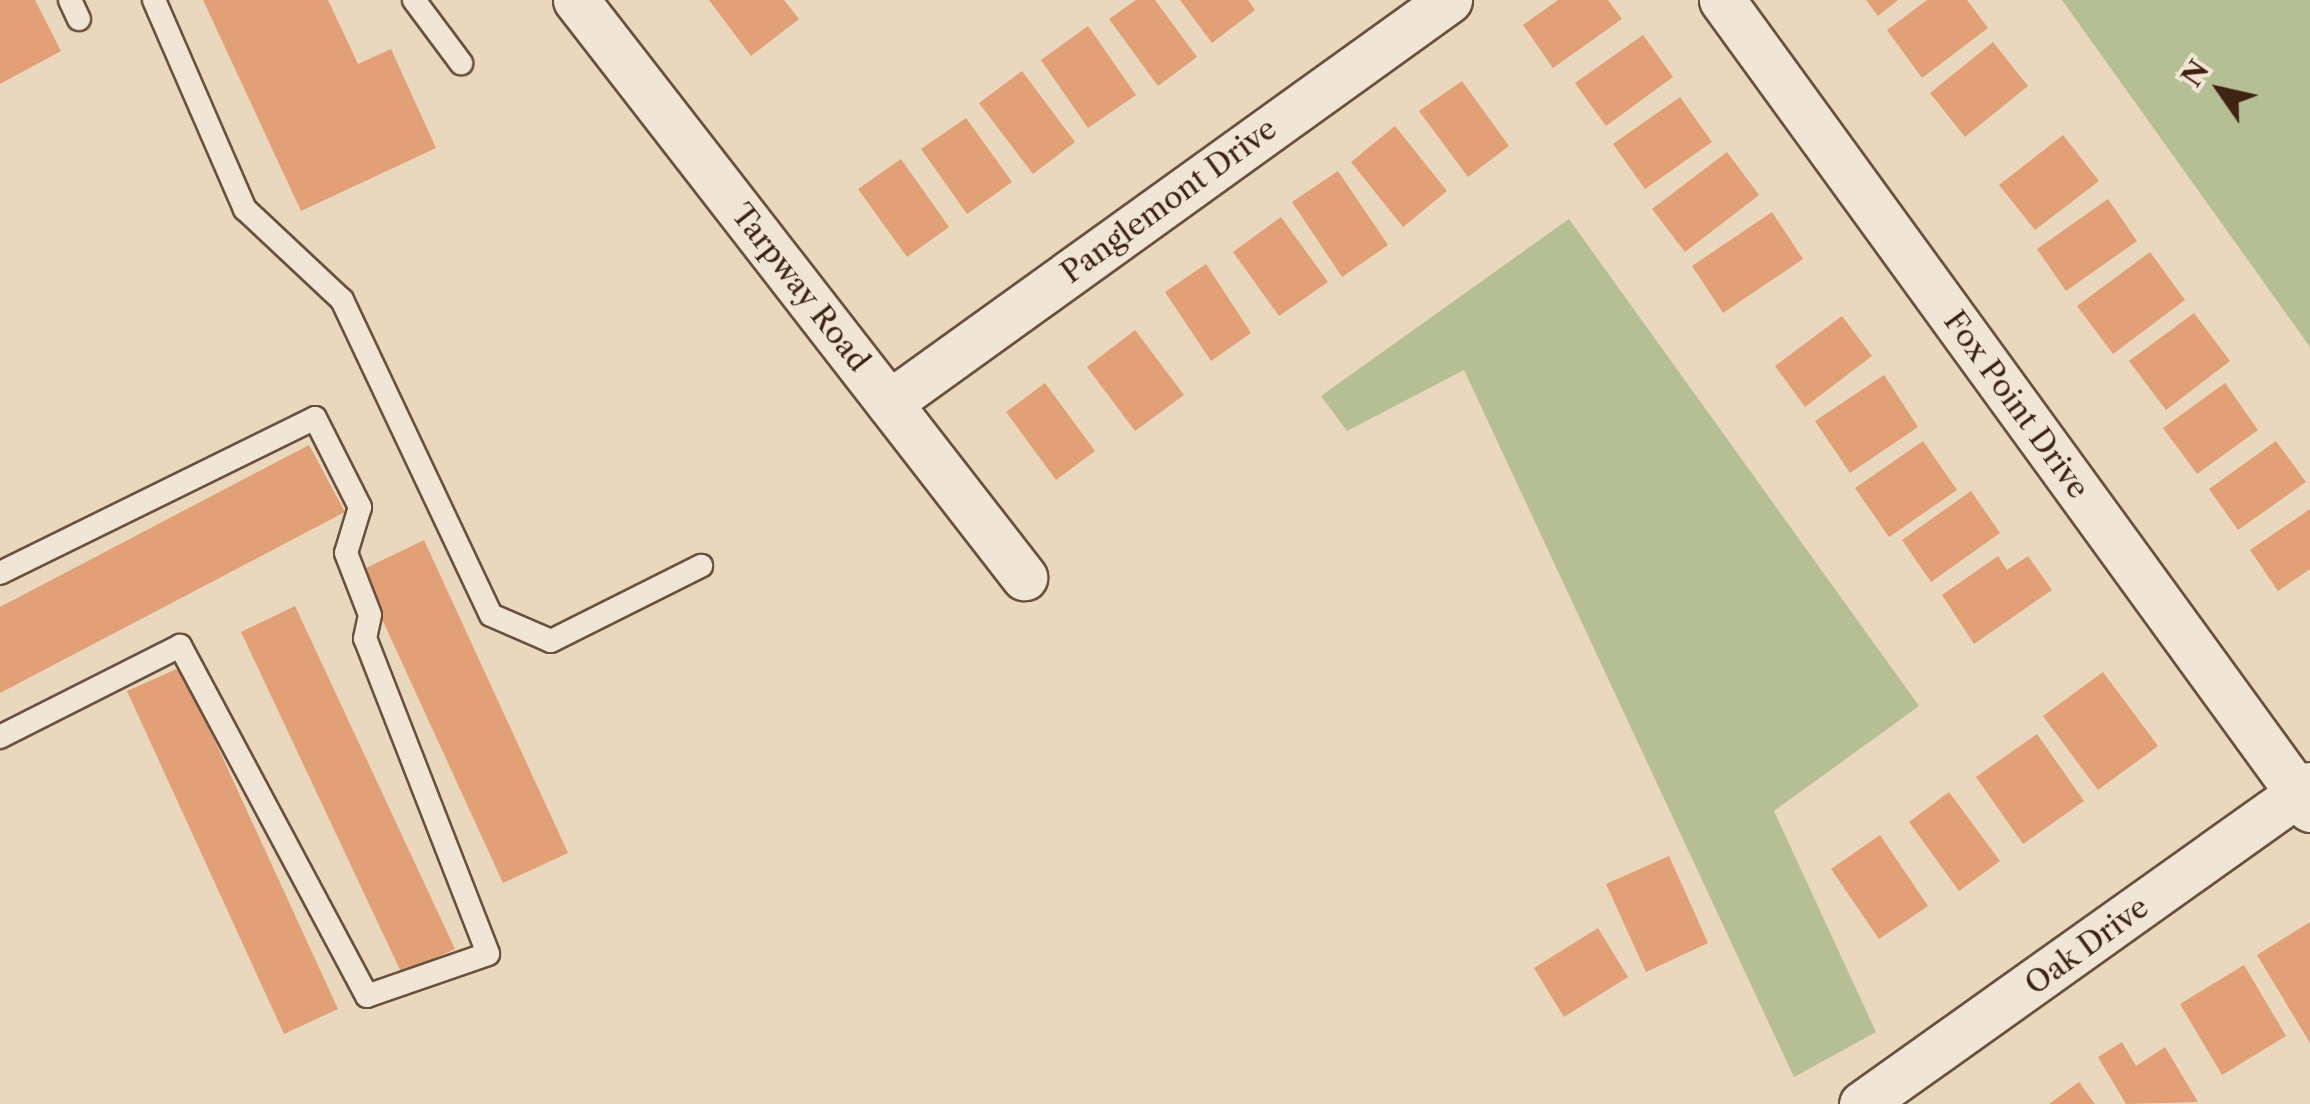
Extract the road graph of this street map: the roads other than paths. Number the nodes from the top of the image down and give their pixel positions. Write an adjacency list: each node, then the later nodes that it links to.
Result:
1 (154, 0): 8 (lane)
2 (414, 0): 6 (lane)
3 (576, 0): 7 (street, Tarpway Road)
4 (1449, 0): 7 (street, Panglemont Drive)
5 (1722, 0): 12 (street, Fox Point Drive)
6 (461, 63)
7 (889, 402): 10 (street, Tarpway Road)
8 (701, 566)
9 (0, 573): 11 (lane)
10 (1024, 577)
11 (0, 736)
12 (2306, 796): 13 (street, Oak Drive)
13 (1862, 1104)

